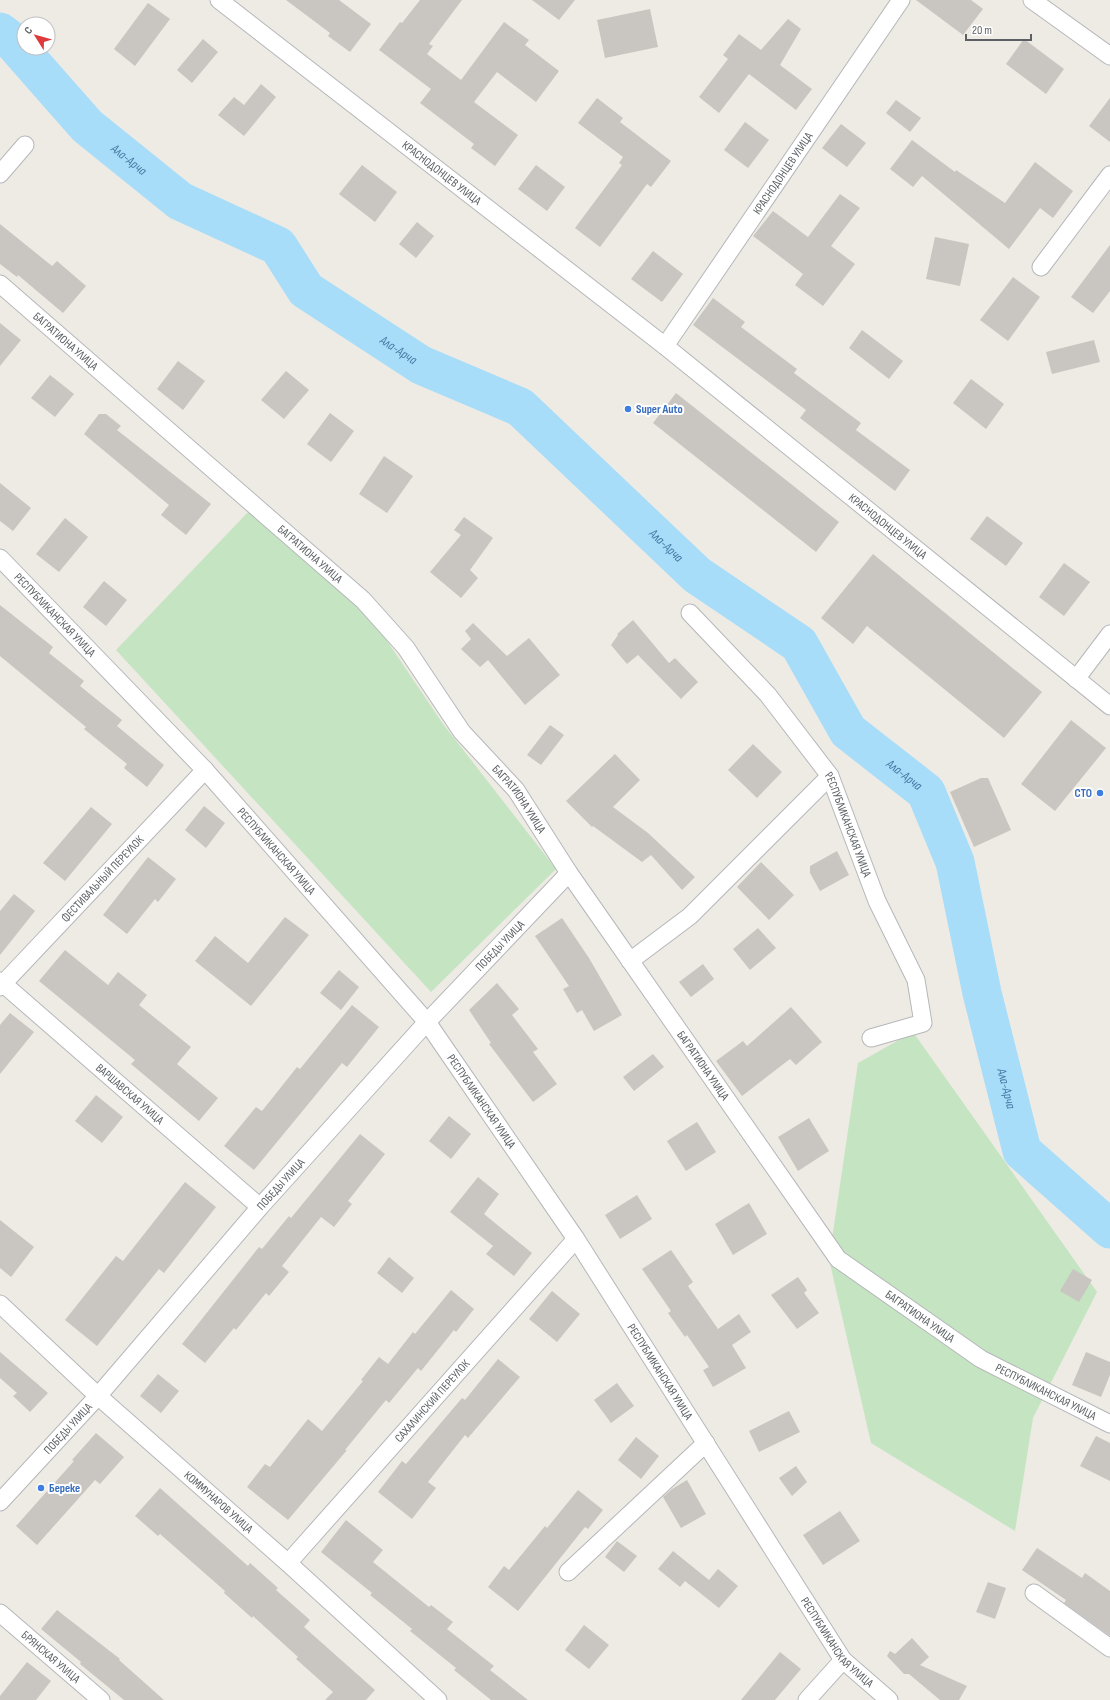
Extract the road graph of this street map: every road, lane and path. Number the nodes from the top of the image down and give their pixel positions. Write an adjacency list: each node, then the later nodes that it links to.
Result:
1 (219, 0): 10 (street, КРАСНОДОНЦЕВ УЛИЦА)
2 (900, 0): 10 (street, КРАСНОДОНЦЕВ УЛИЦА)
3 (1032, 0): 4 (street)
4 (1110, 56)
5 (25, 144): 6 (street)
6 (0, 174)
7 (1110, 175): 8 (street)
8 (1041, 267)
9 (0, 284): 18 (street, БАГРАТИОНА УЛИЦА)
10 (665, 346): 14 (street, КРАСНОДОНЦЕВ УЛИЦА)
11 (0, 558): 16 (street, РЕСПУБЛИКАНСКАЯ УЛИЦА)
12 (690, 613): 17 (street, РЕСПУБЛИКАНСКАЯ УЛИЦА)
13 (1110, 634): 14 (street)
14 (1076, 679): 15 (street, КРАСНОДОНЦЕВ УЛИЦА)
15 (1110, 706)
16 (205, 770): 20 (street, ФЕСТИВАЛЬНЫЙ ПЕРЕУЛОК); 21 (street, РЕСПУБЛИКАНСКАЯ УЛИЦА)
17 (830, 776): 19 (street); 22 (street, РЕСПУБЛИКАНСКАЯ УЛИЦА)
18 (570, 874): 19 (street, БАГРАТИОНА УЛИЦА); 21 (street, ПОБЕДЫ УЛИЦА)
19 (630, 961): 26 (street, БАГРАТИОНА УЛИЦА)
20 (1, 984): 23 (street, ВАРШАВСКАЯ УЛИЦА)
21 (427, 1022): 23 (street, ПОБЕДЫ УЛИЦА); 24 (street, РЕСПУБЛИКАНСКАЯ УЛИЦА)
22 (871, 1038)
23 (260, 1207): 27 (street, ПОБЕДЫ УЛИЦА)
24 (576, 1239): 29 (street, РЕСПУБЛИКАНСКАЯ УЛИЦА); 31 (street, САХАЛИНСКИЙ ПЕРЕУЛОК)
25 (0, 1304): 27 (street, КОММУНАРОВ УЛИЦА)
26 (981, 1359): 28 (street, РЕСПУБЛИКАНСКАЯ УЛИЦА)
27 (98, 1396): 30 (street, ПОБЕДЫ УЛИЦА); 31 (street, КОММУНАРОВ УЛИЦА)
28 (1110, 1424)
29 (706, 1443): 32 (street); 36 (street, РЕСПУБЛИКАНСКАЯ УЛИЦА)
30 (0, 1502)
31 (288, 1563): 38 (street, КОММУНАРОВ УЛИЦА)
32 (568, 1572)
33 (1034, 1593): 35 (street)
34 (0, 1613): 37 (street, БРЯНСКАЯ УЛИЦА)
35 (1110, 1648)
36 (843, 1660): 39 (street); 40 (street, РЕСПУБЛИКАНСКАЯ УЛИЦА)
37 (101, 1700)
38 (438, 1700)
39 (807, 1700)
40 (888, 1700)

